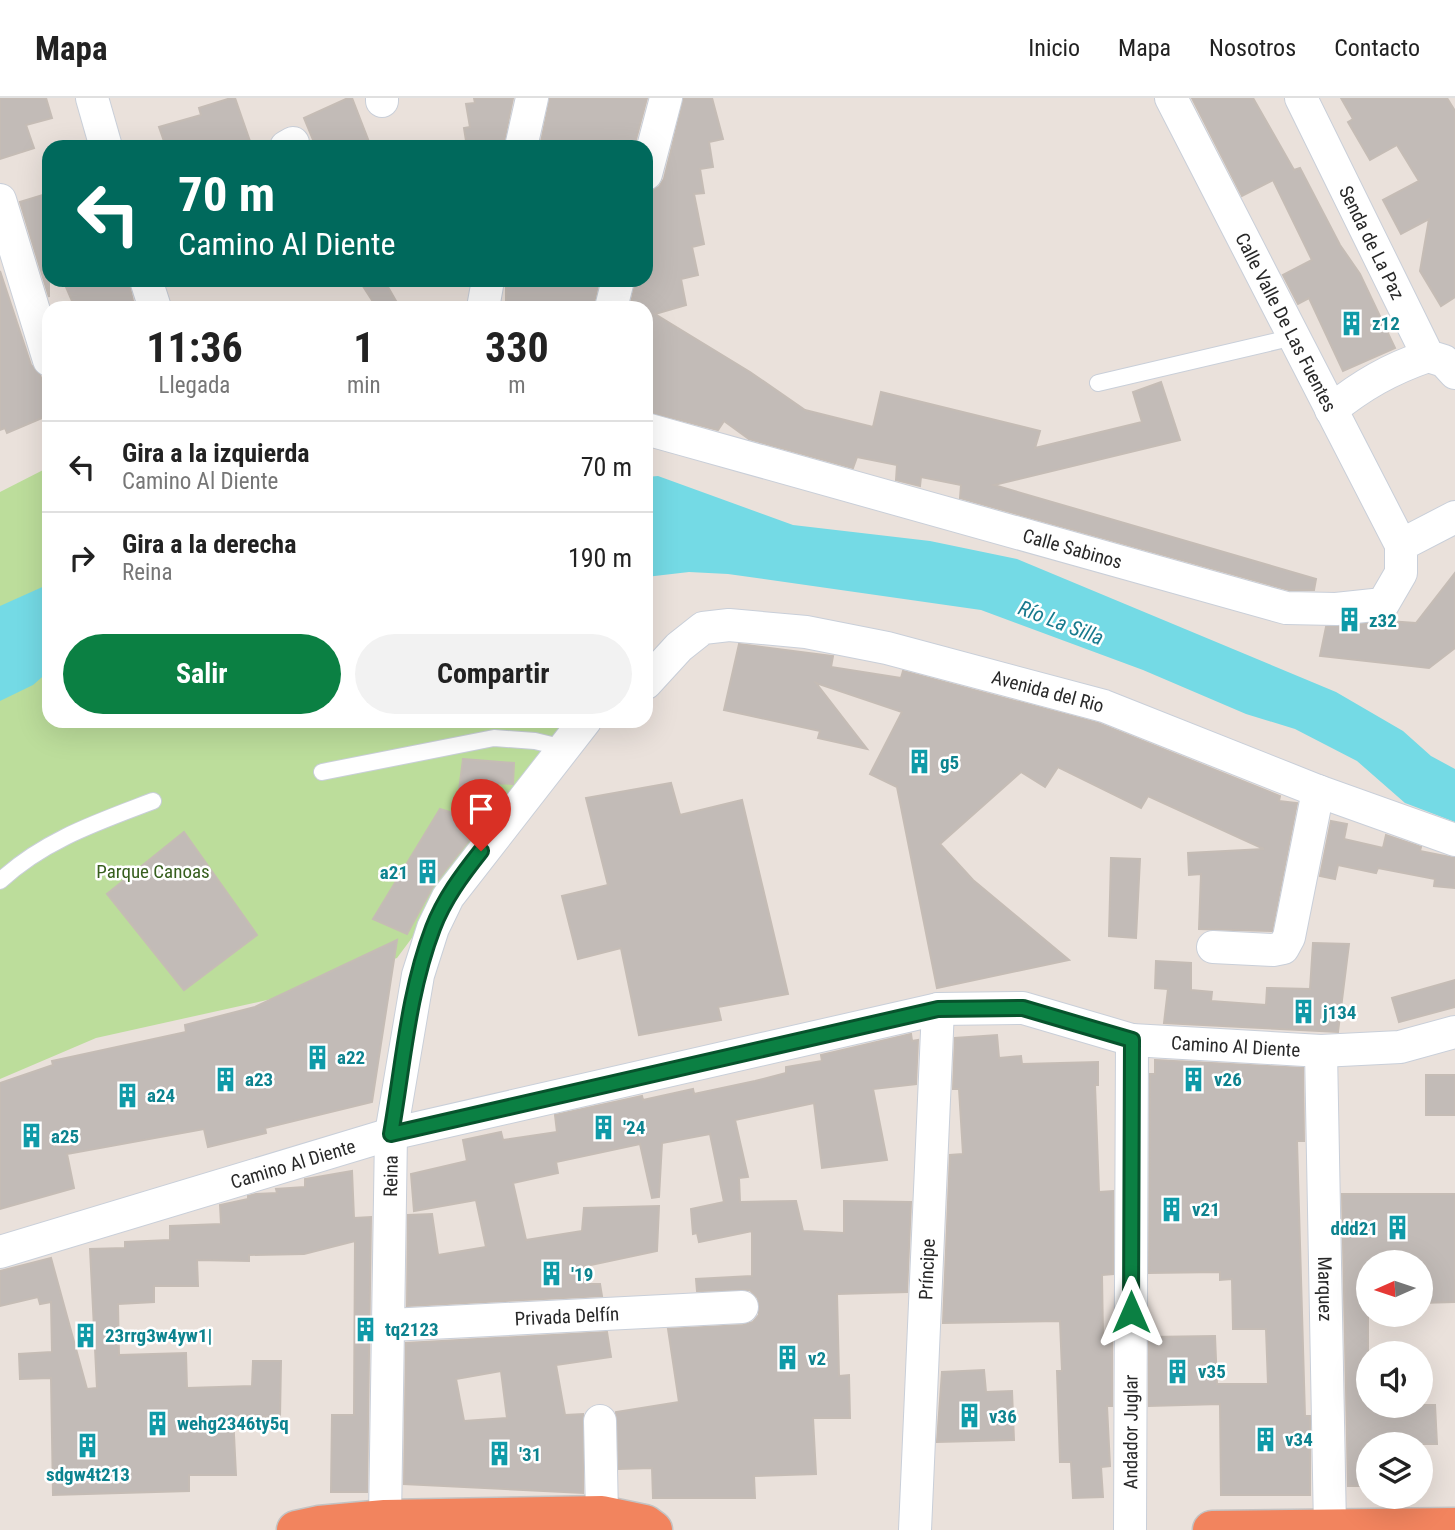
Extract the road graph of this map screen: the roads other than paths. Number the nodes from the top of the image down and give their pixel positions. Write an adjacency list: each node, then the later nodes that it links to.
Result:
1 (92, 98): 6 (street)
2 (533, 98): 7 (street)
3 (666, 98): 8 (street)
4 (1171, 98): 11 (street, Calle Valle De Las Fuentes)
5 (1301, 98): 12 (street, Senda de La Paz)
6 (104, 140)
7 (523, 140)
8 (653, 147)
9 (0, 200): 10 (street)
10 (42, 337)
11 (1294, 337): 13 (lane); 14 (street, Calle Valle De Las Fuentes)
12 (1446, 359): 14 (street)
13 (1098, 383)
14 (1331, 410): 17 (street, Calle Valle De Las Fuentes)
15 (653, 431): 17 (street, Calle Sabinos)
16 (1454, 521): 17 (street)
17 (1401, 545)
18 (653, 675): 21 (street, Avenida del Rio)
19 (583, 730): 20 (lane); 30 (street, Reina)
20 (322, 772)
21 (1318, 791): 23 (street, Avenida del Rio); 25 (street)
22 (153, 801): 24 (lane)
23 (1455, 839)
24 (0, 881)
25 (1213, 947)
26 (938, 1009): 28 (street, Camino Al Diente); 30 (street, Camino Al Diente); 41 (street, Príncipe)
27 (1455, 1032): 29 (street, Camino Al Diente)
28 (1132, 1040): 29 (street, Camino Al Diente); 42 (street, Andador Juglar)
29 (1321, 1051): 37 (street, Marquez)
30 (391, 1134): 31 (street, Camino Al Diente); 33 (street, Reina)
31 (0, 1252)
32 (742, 1307): 33 (street, Privada Delfín)
33 (390, 1325): 36 (street, Reina)
34 (600, 1421): 35 (street)
35 (602, 1515): 36 (highway); 40 (highway)
36 (386, 1519): 39 (highway)
37 (1330, 1527): 38 (highway); 43 (highway)
38 (1455, 1527)
39 (296, 1530)
40 (653, 1530)
41 (915, 1530)
42 (1130, 1530)
43 (1213, 1530)

